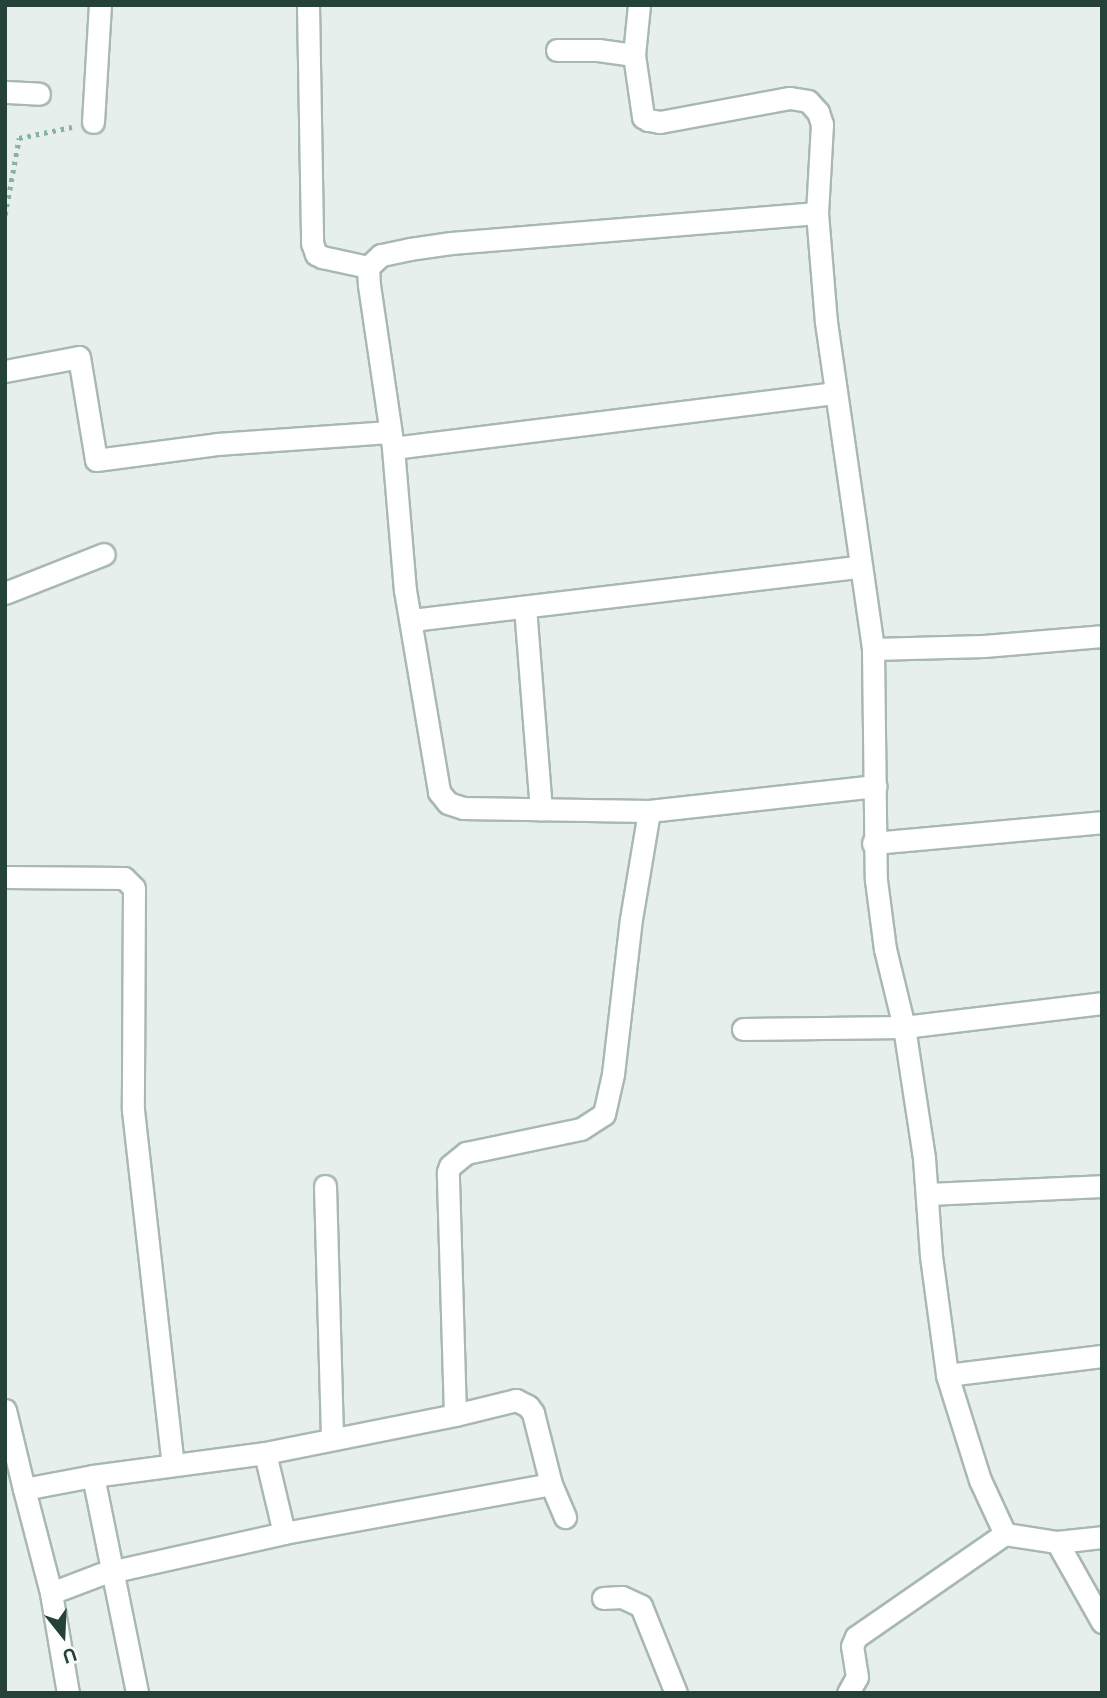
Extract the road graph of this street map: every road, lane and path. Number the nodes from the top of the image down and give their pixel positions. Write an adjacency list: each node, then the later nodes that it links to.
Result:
1 (100, 5): 8 (street)
2 (309, 5): 11 (street)
3 (639, 5): 5 (street)
4 (557, 50): 5 (street)
5 (634, 55): 9 (street)
6 (5, 92): 7 (street)
7 (39, 94)
8 (93, 122): 10 (path)
9 (817, 213): 11 (street); 13 (street)
10 (5, 215)
11 (368, 267): 14 (street)
12 (5, 371): 14 (street)
13 (834, 393): 14 (street); 16 (street)
14 (392, 440): 19 (street)
15 (104, 554): 17 (street)
16 (859, 566): 18 (street); 21 (street)
17 (5, 593)
18 (525, 607): 19 (street); 23 (street)
19 (412, 620): 23 (street)
20 (1102, 636): 21 (street)
21 (873, 649): 22 (street)
22 (876, 786): 24 (street); 26 (street)
23 (541, 809): 24 (street)
24 (649, 811): 37 (street)
25 (1102, 822): 26 (street)
26 (873, 843): 29 (street)
27 (5, 877): 40 (street)
28 (1102, 1003): 29 (street)
29 (904, 1027): 30 (street); 33 (street)
30 (743, 1029)
31 (325, 1186): 38 (street)
32 (1102, 1186): 33 (street)
33 (928, 1194): 35 (street)
34 (1102, 1356): 35 (street)
35 (947, 1375): 46 (street)
36 (5, 1410): 43 (street)
37 (455, 1415): 38 (street); 42 (street)
38 (332, 1437): 39 (street)
39 (265, 1453): 40 (street); 45 (street)
40 (173, 1464): 41 (street)
41 (93, 1476): 43 (street); 49 (street)
42 (551, 1484): 44 (street); 45 (street)
43 (24, 1489): 50 (street)
44 (565, 1517)
45 (284, 1533): 49 (street)
46 (1005, 1534): 48 (street); 56 (street)
47 (1102, 1537): 48 (street)
48 (1057, 1542): 52 (street)
49 (113, 1571): 50 (street); 54 (street)
50 (51, 1593): 53 (street)
51 (603, 1598): 55 (street)
52 (1102, 1622)
53 (68, 1693)
54 (137, 1693)
55 (676, 1693)
56 (848, 1693)

